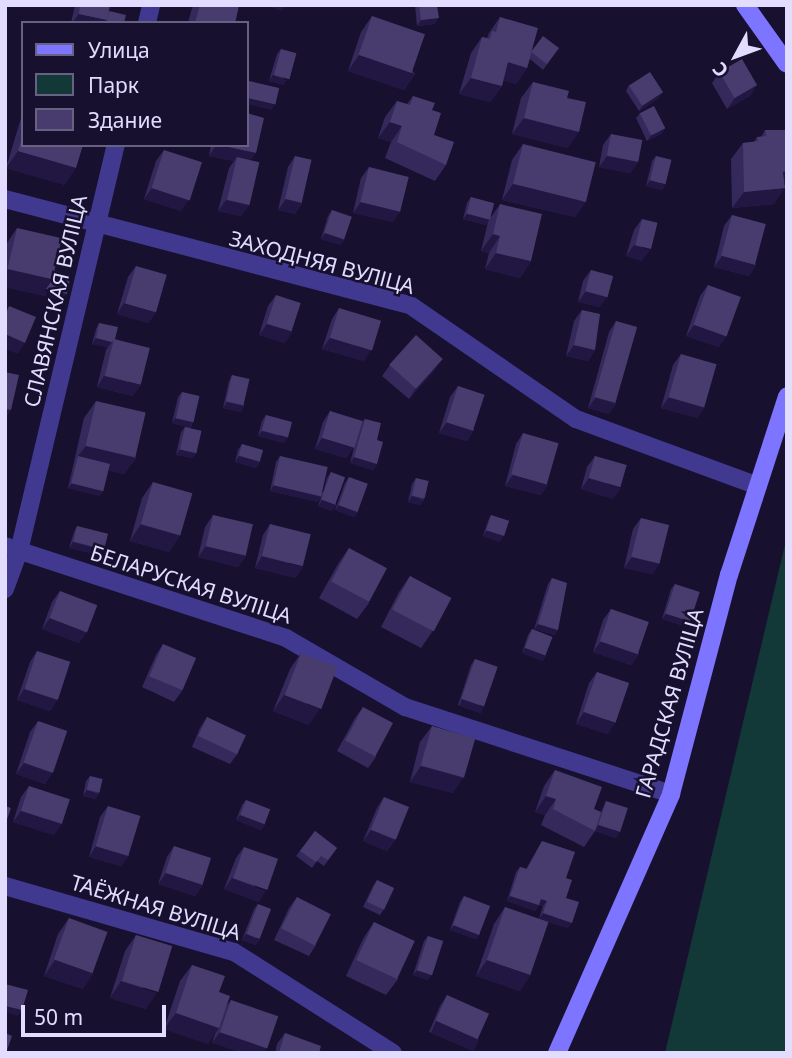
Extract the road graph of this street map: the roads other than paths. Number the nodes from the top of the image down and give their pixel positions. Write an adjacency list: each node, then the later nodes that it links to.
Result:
1 (745, 5): 2 (street)
2 (787, 64)
3 (116, 147): 5 (street, СЛАВЯНСКАЯ ВУЛІЦА)
4 (5, 199): 5 (street, ЗАХОДНЯЯ ВУЛІЦА)
5 (96, 226): 7 (street, ЗАХОДНЯЯ ВУЛІЦА); 8 (street, СЛАВЯНСКАЯ ВУЛІЦА)
6 (787, 396): 7 (street, ГАРАДСКАЯ ВУЛІЦА)
7 (758, 486): 10 (street, ГАРАДСКАЯ ВУЛІЦА)
8 (12, 549): 9 (street, СЛАВЯНСКАЯ ВУЛІЦА); 10 (street, БЕЛАРУСКАЯ ВУЛІЦА)
9 (5, 589)
10 (671, 794): 13 (street, ГАРАДСКАЯ ВУЛІЦА)
11 (5, 886): 12 (street, ТАЁЖНАЯ ВУЛІЦА)
12 (393, 1053)
13 (557, 1053)

